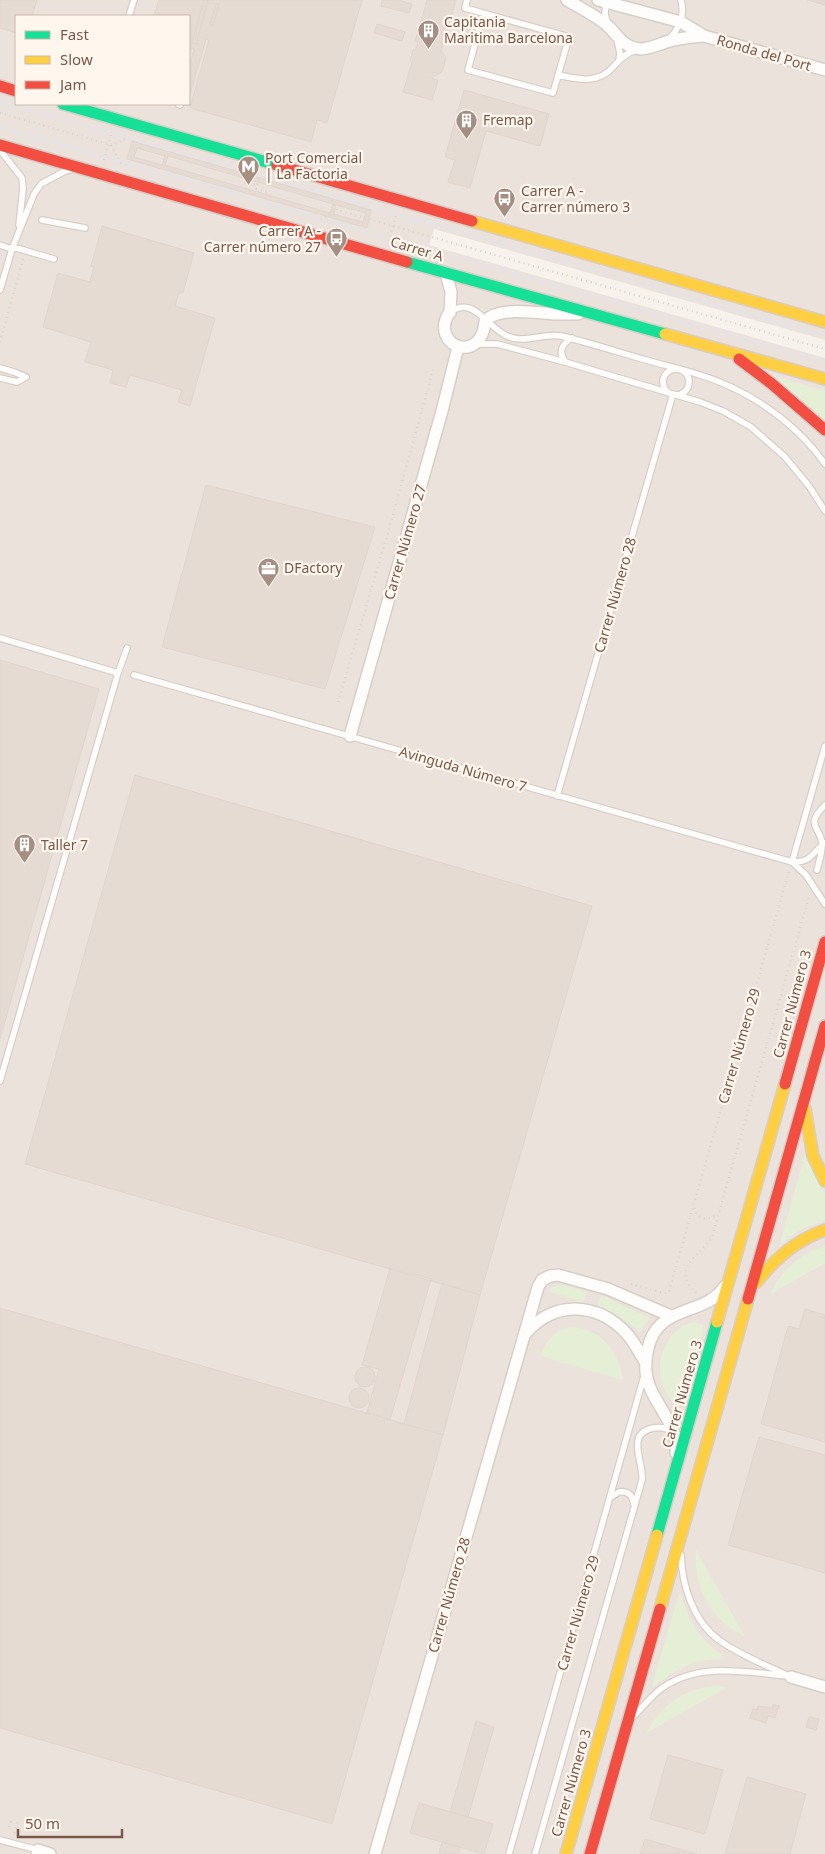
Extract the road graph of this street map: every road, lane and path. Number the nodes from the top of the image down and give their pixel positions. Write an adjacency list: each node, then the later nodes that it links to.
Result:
1 (134, 0): 7 (lane)
2 (467, 0): 6 (lane)
3 (567, 0): 9 (street, Ronda del Port)
4 (603, 0): 8 (street, Ronda del Port); 9 (lane, Ronda del Port)
5 (681, 0): 8 (lane)
6 (483, 14): 16 (lane); 16 (lane)
7 (129, 15)
8 (681, 22): 10 (street, Ronda del Port); 12 (lane)
9 (609, 27): 11 (street, Ronda del Port)
10 (704, 36): 12 (street, Ronda del Port); 15 (street, Ronda del Port)
11 (616, 37): 13 (street, Ronda del Port); 14 (lane)
12 (665, 42): 13 (street, Ronda del Port)
13 (646, 48): 14 (lane)
14 (619, 60): 16 (lane)
15 (825, 70)
16 (559, 75)
17 (0, 86): 18 (main road)
18 (15, 91)
19 (67, 105): 47 (main road)
20 (0, 113): 23 (path)
21 (114, 128): 23 (path)
22 (0, 145): 26 (main road, Carrer A)
23 (110, 145): 25 (path)
24 (0, 150): 37 (lane)
25 (103, 162)
26 (82, 168): 37 (lane); 43 (main road, Carrer A)
27 (260, 175): 29 (path)
28 (244, 182): 29 (path)
29 (257, 187): 30 (path); 31 (path)
30 (270, 192)
31 (253, 199)
32 (337, 210): 35 (path, Carrer A)
33 (398, 210): 35 (path)
34 (42, 220): 36 (lane)
35 (393, 226): 38 (path); 55 (path, Carrer A)
36 (85, 228)
37 (18, 234): 40 (lane)
38 (387, 243)
39 (0, 245): 40 (lane)
40 (12, 248): 41 (lane); 44 (lane)
41 (25, 251): 42 (lane); 52 (path)
42 (54, 259)
43 (446, 273): 45 (street); 46 (main road, Carrer A)
44 (0, 290)
45 (450, 313): 49 (lane); 54 (street)
46 (592, 313): 49 (street); 56 (main road, Carrer A)
47 (797, 313): 48 (lane); 50 (main road)
48 (825, 314)
49 (485, 321): 51 (lane); 53 (street)
50 (825, 322)
51 (572, 338): 57 (lane); 60 (lane)
52 (0, 342)
53 (476, 344): 54 (street); 57 (lane)
54 (458, 346): 72 (street, Carrer Número 27)
55 (825, 349)
56 (731, 353): 62 (main road, Carrer A); 64 (main road)
57 (565, 362): 63 (lane)
58 (0, 368): 61 (lane)
59 (433, 370): 71 (path, Carrer Número 27)
60 (680, 370): 63 (lane); 63 (lane); 65 (lane)
61 (0, 378)
62 (825, 379)
63 (673, 394): 66 (lane); 76 (lane, Carrer Número 28)
64 (825, 430)
65 (825, 464)
66 (825, 511)
67 (0, 638): 69 (lane)
68 (127, 648): 69 (lane)
69 (118, 673): 85 (lane)
70 (134, 676): 72 (lane, Avinguda Número 7)
71 (338, 702)
72 (350, 736): 76 (lane, Avinguda Número 7)
73 (825, 746): 74 (lane)
74 (822, 757): 75 (lane); 79 (lane)
75 (825, 764)
76 (557, 796): 79 (lane, Avinguda Número 7)
77 (825, 805): 78 (lane)
78 (824, 844): 79 (lane); 80 (lane)
79 (792, 862): 81 (lane, Avinguda Número 7); 88 (path, Carrer Número 29)
80 (817, 870)
81 (813, 883): 82 (lane, Avinguda Número 7); 89 (path, Carrer Número 29)
82 (825, 904)
83 (825, 942): 91 (main road, Carrer Número 3)
84 (825, 1026): 86 (main road)
85 (0, 1081)
86 (804, 1100): 87 (main road); 93 (main road)
87 (825, 1181)
88 (694, 1204): 89 (path); 92 (path, Carrer Número 29)
89 (719, 1210): 94 (path, Carrer Número 29)
90 (825, 1230): 93 (main road)
91 (731, 1276): 94 (street); 99 (main road, Carrer Número 3)
92 (626, 1282)
93 (749, 1293): 102 (main road)
94 (716, 1297): 95 (street)
95 (671, 1316): 96 (street, Carrer Número 28); 97 (street)
96 (523, 1336): 97 (street); 113 (street, Carrer Número 28)
97 (646, 1367): 98 (street); 100 (lane, Carrer Número 29)
98 (674, 1434): 99 (street); 101 (lane, Carrer Número 29)
99 (675, 1473): 116 (main road, Carrer Número 3)
100 (610, 1499): 101 (lane); 114 (lane, Carrer Número 29)
101 (634, 1507): 115 (lane, Carrer Número 29)
102 (680, 1534): 103 (lane); 105 (main road)
103 (792, 1677): 104 (street); 105 (lane)
104 (825, 1687)
105 (626, 1725): 117 (main road)
106 (12, 1818): 108 (path)
107 (18, 1820): 109 (path)
108 (9, 1827)
109 (16, 1829)
110 (0, 1840): 111 (lane)
111 (37, 1852): 112 (street)
112 (50, 1854)
113 (376, 1854)
114 (509, 1854)
115 (535, 1854)
116 (566, 1854)
117 (590, 1854)

